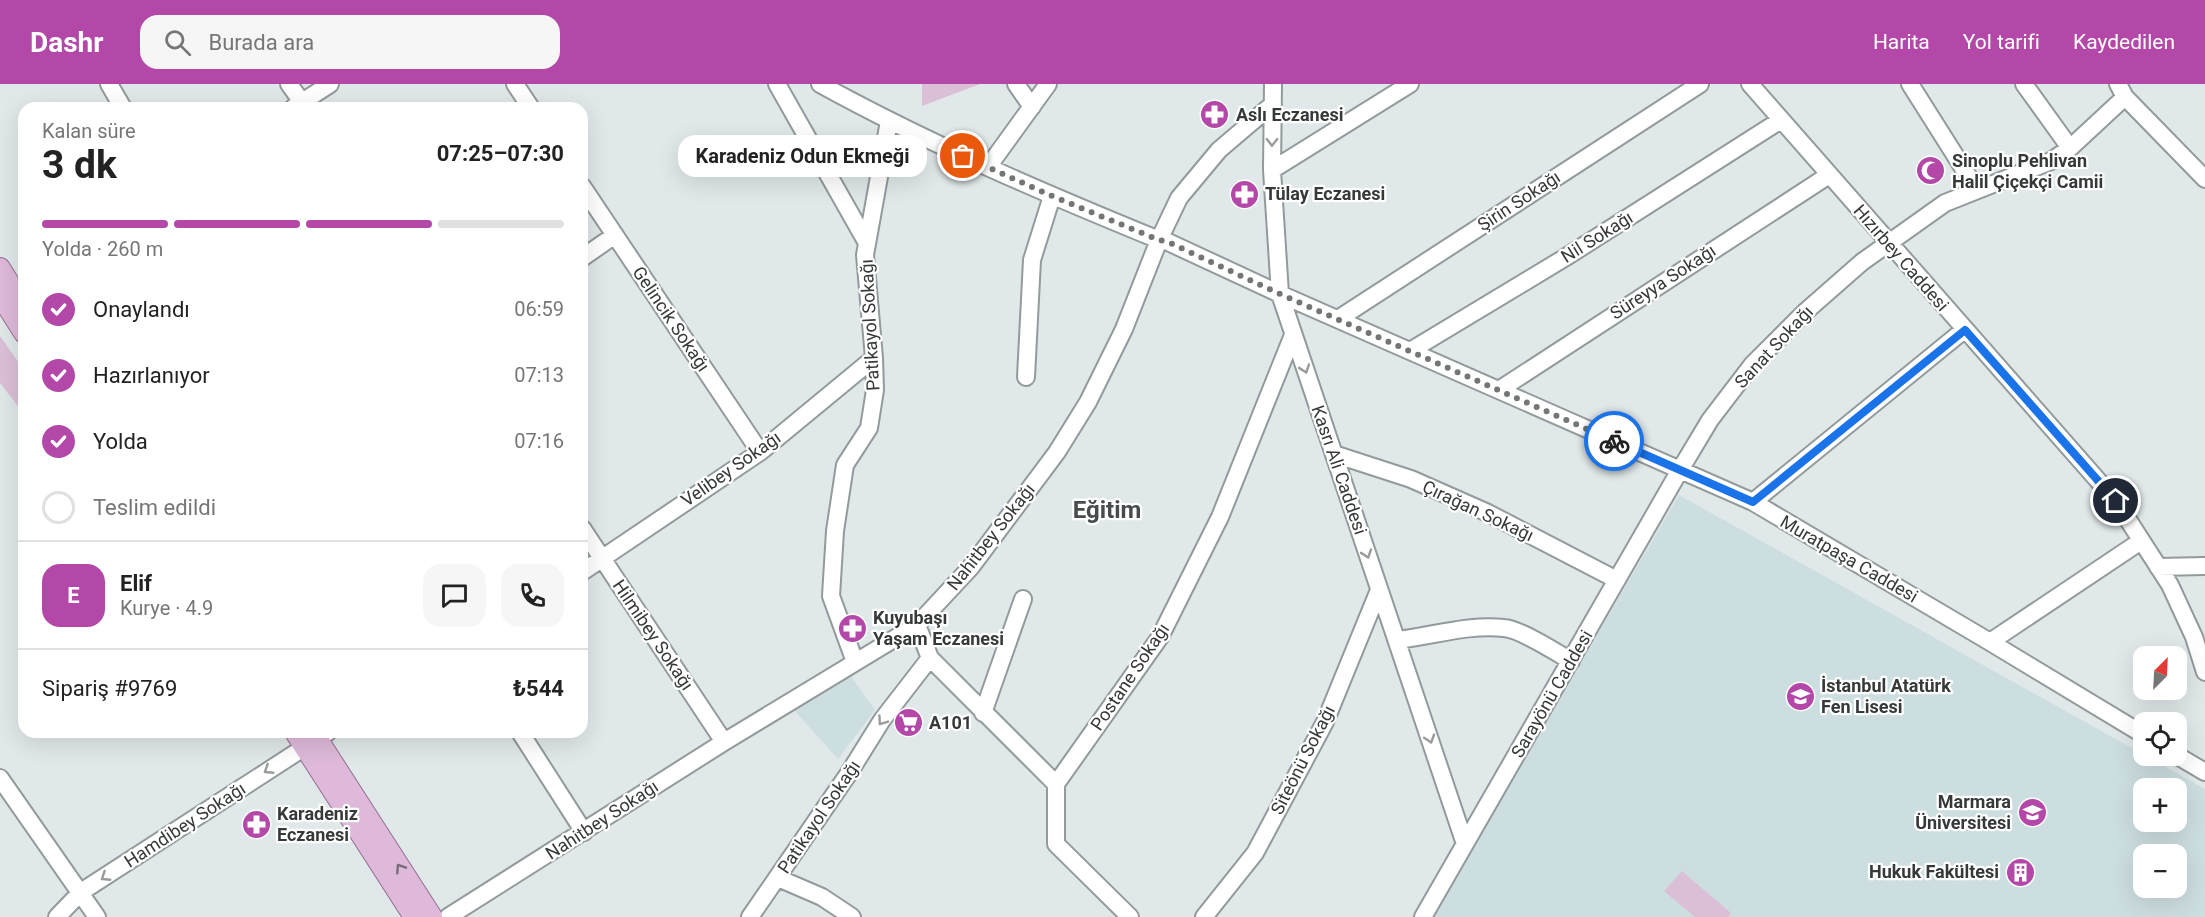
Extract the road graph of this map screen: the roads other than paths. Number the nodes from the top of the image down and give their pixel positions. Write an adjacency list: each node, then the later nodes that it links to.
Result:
1 (110, 84): 16 (street)
2 (289, 84): 17 (street)
3 (330, 84): 18 (street)
4 (515, 84): 19 (street)
5 (777, 84): 34 (street)
6 (820, 84): 23 (street, Muratpaşa Caddesi)
7 (1016, 84): 21 (street)
8 (1048, 84): 21 (street)
9 (1273, 84): 20 (street, Kasrı Ali Caddesi)
10 (1410, 84): 26 (street)
11 (1701, 84): 41 (street, Şirin Sokağı)
12 (1750, 84): 22 (street, Hızırbey Caddesi)
13 (1910, 84): 29 (street)
14 (2024, 84): 24 (street)
15 (2122, 90): 24 (street, Sanat Sokağı); 28 (street)
16 (120, 102)
17 (298, 102)
18 (305, 102)
19 (527, 102)
20 (1273, 104): 26 (street, Kasrı Ali Caddesi, one-way to 26); 33 (street, Nahitbey Sokağı)
21 (1032, 107): 25 (street)
22 (1781, 120): 27 (street, Hızırbey Caddesi); 44 (street, Nil Sokağı)
23 (889, 121): 25 (street, Muratpaşa Caddesi); 34 (street, Patikayol Sokağı)
24 (2070, 148): 29 (street, Sanat Sokağı)
25 (988, 167): 31 (street, Muratpaşa Caddesi)
26 (1272, 170): 38 (street, Kasrı Ali Caddesi)
27 (1829, 175): 35 (street, Hızırbey Caddesi); 47 (street, Süreyya Sokağı)
28 (2205, 179)
29 (1977, 190): 35 (street, Sanat Sokağı)
30 (588, 195): 32 (street, Gelincik Sokağı)
31 (1052, 196): 33 (street, Muratpaşa Caddesi); 46 (street)
32 (615, 235): 36 (street); 48 (street, Gelincik Sokağı)
33 (1159, 240): 38 (street, Muratpaşa Caddesi); 61 (street, Nahitbey Sokağı)
34 (867, 243): 45 (street, Patikayol Sokağı)
35 (1888, 243): 42 (street, Hızırbey Caddesi); 50 (street, Sanat Sokağı)
36 (588, 254)
37 (0, 268): 39 (main road)
38 (1280, 294): 41 (street, Muratpaşa Caddesi); 43 (street, Kasrı Ali Caddesi)
39 (11, 296): 40 (main road)
40 (18, 316)
41 (1338, 319): 44 (street, Muratpaşa Caddesi)
42 (1965, 330): 51 (street); 53 (street, Hızırbey Caddesi)
43 (1293, 335): 49 (street, Kasrı Ali Caddesi, one-way to 49); 78 (street, Postane Sokağı)
44 (1410, 351): 47 (street, Muratpaşa Caddesi)
45 (874, 358): 48 (street, Velibey Sokağı); 66 (street, Patikayol Sokağı)
46 (1026, 377)
47 (1498, 390): 50 (street, Muratpaşa Caddesi)
48 (759, 452): 54 (street, Velibey Sokağı)
49 (1334, 454): 58 (street, Çırağan Sokağı); 59 (street, Kasrı Ali Caddesi, one-way to 59)
50 (1680, 470): 51 (street, Muratpaşa Caddesi); 58 (street, Sarayönü Caddesi)
51 (1753, 502): 63 (street, Muratpaşa Caddesi)
52 (588, 537): 54 (street, Hilmibey Sokağı)
53 (2141, 541): 56 (street, Hızırbey Caddesi); 63 (street)
54 (602, 559): 57 (street, Velibey Sokağı); 74 (street, Hilmibey Sokağı)
55 (2205, 566): 56 (street)
56 (2158, 567): 67 (street, Hızırbey Caddesi)
57 (588, 568)
58 (1617, 580): 65 (street, Sarayönü Caddesi)
59 (1379, 590): 62 (street, Kasrı Ali Caddesi); 91 (street, Siteönü Sokağı)
60 (1023, 599): 68 (street)
61 (917, 625): 64 (street); 66 (street, Nahitbey Sokağı)
62 (1397, 640): 65 (street); 80 (street, Kasrı Ali Caddesi, one-way to 80)
63 (1990, 642): 69 (street, Muratpaşa Caddesi)
64 (930, 658): 68 (street); 81 (street, Patikayol Sokağı, one-way to 81)
65 (1571, 661): 80 (street, Sarayönü Caddesi)
66 (855, 662): 74 (street, Nahitbey Sokağı)
67 (2205, 672)
68 (983, 713): 78 (street)
69 (2133, 728)
70 (309, 738): 82 (street, Hamdibey Sokağı, one-way to 82)
71 (313, 738): 85 (main road)
72 (313, 738): 86 (main road, one-way to 72)
73 (524, 738): 79 (street)
74 (724, 742): 79 (street, Nahitbey Sokağı)
75 (2187, 761): 76 (street)
76 (2205, 772)
77 (0, 778): 82 (street)
78 (1056, 784): 90 (street)
79 (584, 832): 87 (street, Nahitbey Sokağı)
80 (1465, 844): 92 (street, Sarayönü Caddesi)
81 (778, 878): 88 (street, Patikayol Sokağı); 89 (street)
82 (81, 892): 83 (street, Hamdibey Sokağı); 84 (street)
83 (57, 917)
84 (97, 917)
85 (414, 917)
86 (432, 917)
87 (448, 917)
88 (750, 917)
89 (852, 917)
90 (1130, 917)
91 (1204, 917)
92 (1424, 917)

